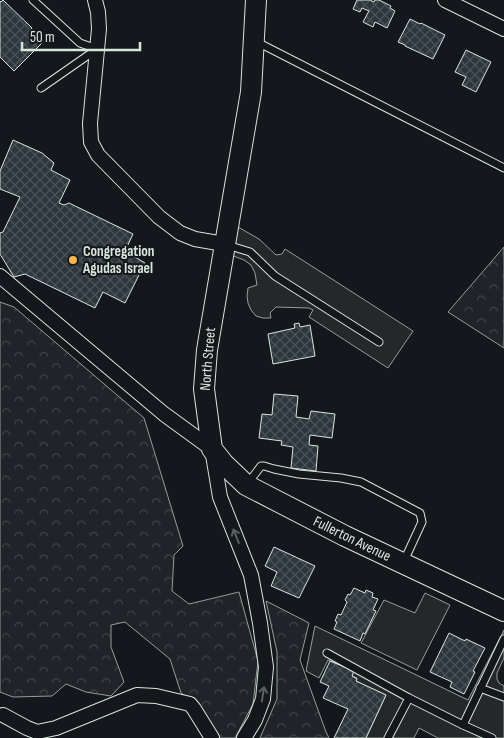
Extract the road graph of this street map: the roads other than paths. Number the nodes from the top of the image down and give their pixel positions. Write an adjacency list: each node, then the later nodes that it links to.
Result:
1 (33, 0): 7 (lane)
2 (94, 0): 7 (street)
3 (256, 0): 6 (street, North Street)
4 (444, 0): 5 (street)
5 (504, 29)
6 (254, 40): 9 (lane); 10 (street, North Street)
7 (97, 48): 8 (lane); 10 (street)
8 (41, 88)
9 (504, 168)
10 (224, 244): 12 (lane); 13 (street, North Street)
11 (0, 276): 13 (street)
12 (379, 342)
13 (212, 449): 14 (street, Fullerton Avenue); 25 (street, North Street, one-way to 13)
14 (246, 485): 15 (street, Fullerton Avenue); 15 (lane)
15 (403, 564): 16 (street, Fullerton Avenue)
16 (504, 611)
17 (504, 639): 19 (lane)
18 (327, 653): 21 (lane)
19 (480, 688): 20 (lane); 23 (lane)
20 (504, 697)
21 (409, 698): 23 (lane); 26 (lane)
22 (3, 715): 24 (street)
23 (463, 724): 27 (lane)
24 (212, 738)
25 (244, 738)
26 (388, 738)
27 (492, 738)

